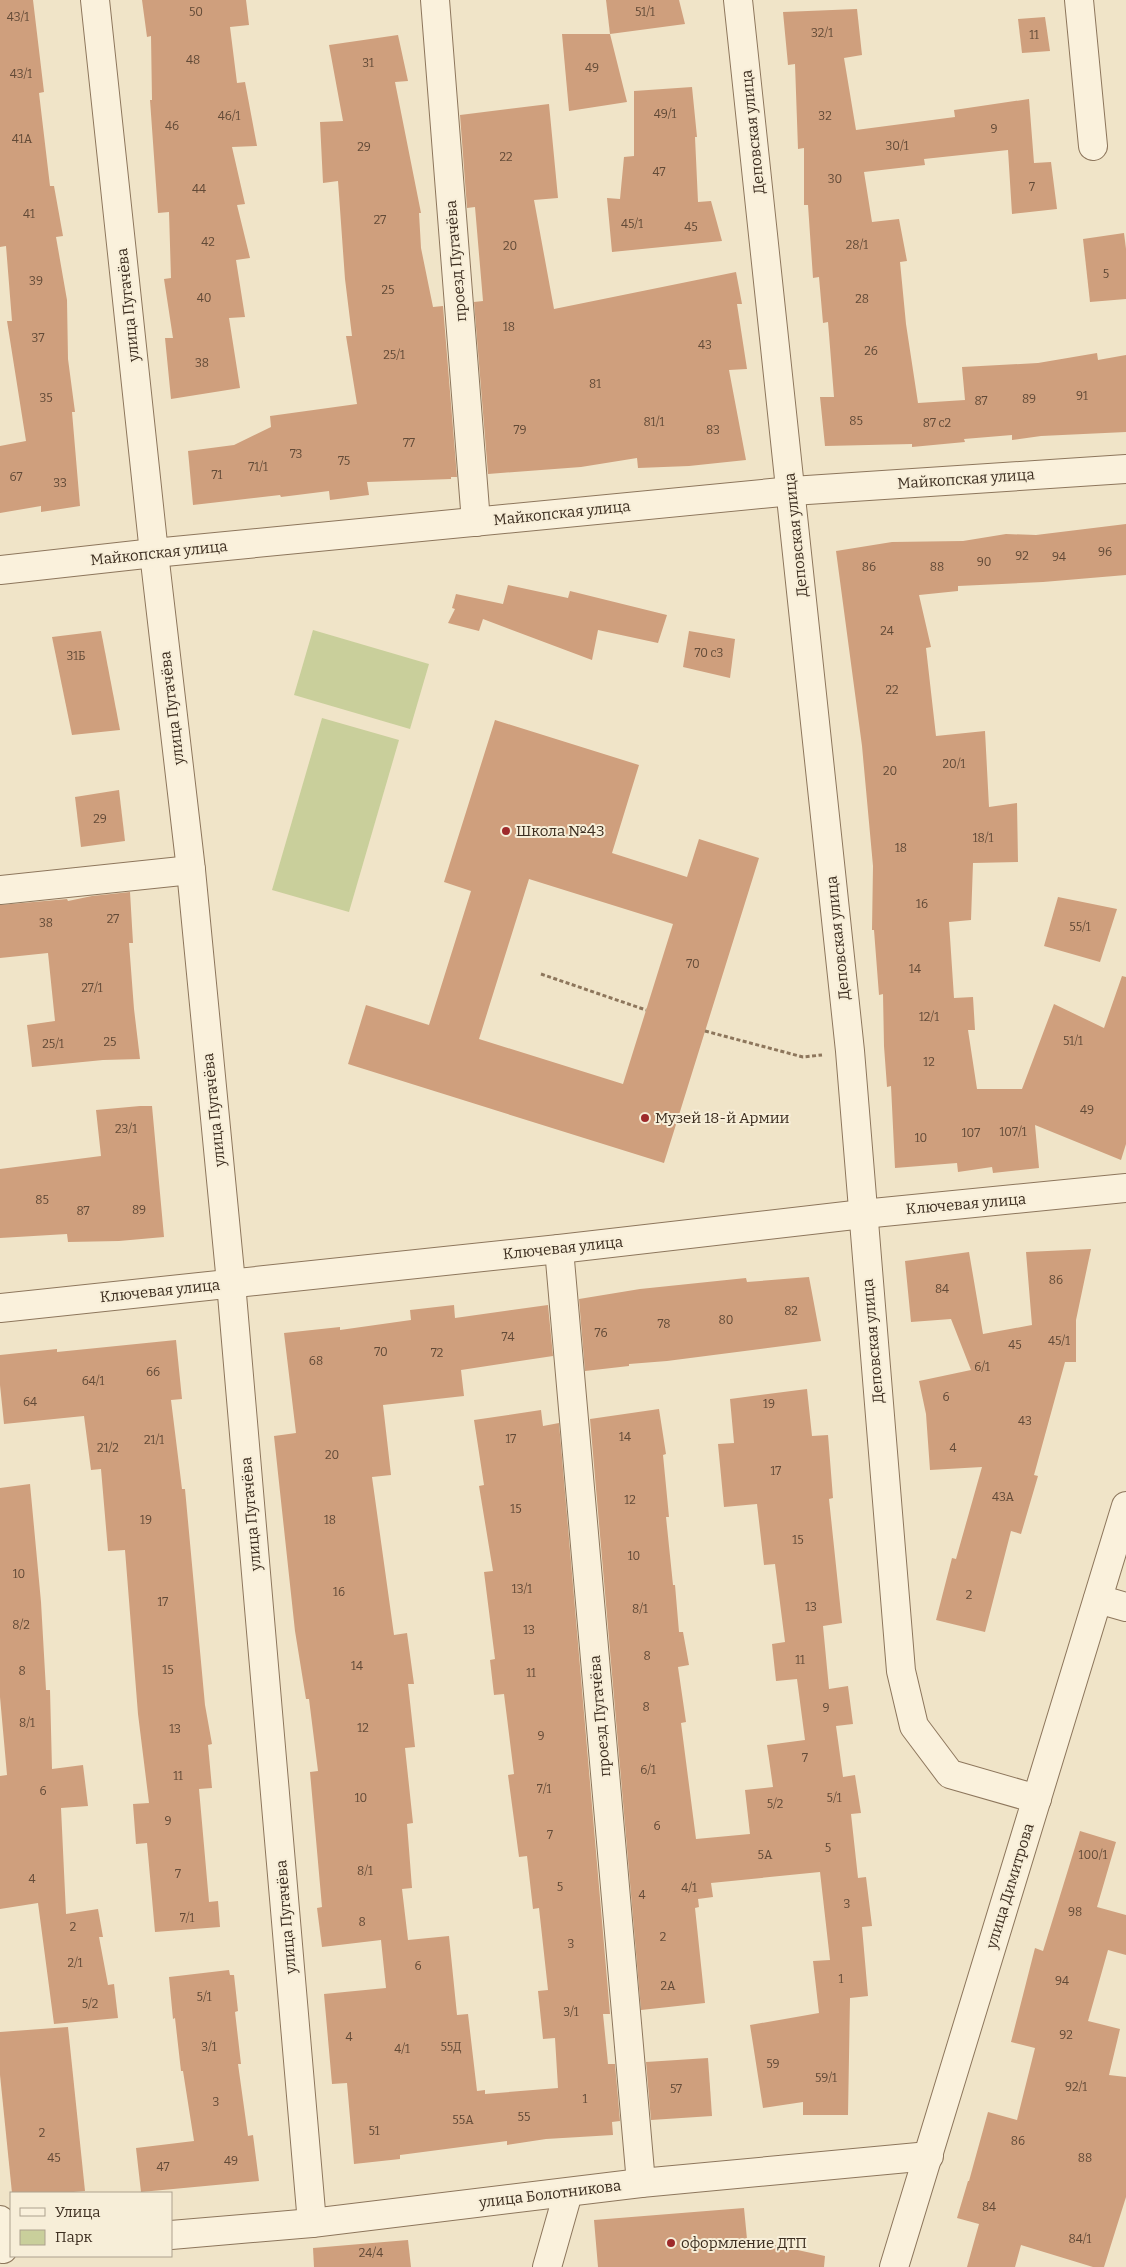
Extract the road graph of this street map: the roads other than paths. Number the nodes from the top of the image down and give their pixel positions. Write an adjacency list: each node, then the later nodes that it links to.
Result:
1 (96, 0): 9 (street, улица Пугачёва)
2 (435, 0): 8 (street, проезд Пугачёва)
3 (738, 0): 7 (street, Деповская улица)
4 (1079, 0): 5 (street)
5 (1093, 146)
6 (1126, 469): 7 (street, Майкопская улица)
7 (792, 491): 8 (street, Майкопская улица); 14 (street, Деповская улица)
8 (476, 522): 9 (street, Майкопская улица)
9 (154, 553): 10 (street, Майкопская улица); 11 (street, улица Пугачёва)
10 (0, 570)
11 (191, 870): 12 (street); 16 (street, улица Пугачёва)
12 (0, 890)
13 (1126, 1188): 14 (street, Ключевая улица)
14 (863, 1214): 15 (street, Ключевая улица); 21 (street, Деповская улица)
15 (560, 1249): 16 (street, Ключевая улица); 23 (street, проезд Пугачёва)
16 (231, 1283): 17 (street, Ключевая улица); 26 (street, улица Пугачёва)
17 (0, 1308)
18 (1126, 1506): 19 (street, улица Димитрова)
19 (1098, 1599): 20 (street); 21 (street, улица Димитрова)
20 (1126, 1607)
21 (1037, 1799): 22 (street, улица Димитрова)
22 (928, 2156): 23 (street, улица Болотникова); 30 (street, улица Димитрова)
23 (641, 2183): 24 (street, улица Болотникова)
24 (568, 2193): 26 (street, улица Болотникова); 29 (street)
25 (0, 2220): 28 (street)
26 (312, 2223): 27 (street, улица Болотникова)
27 (172, 2235)
28 (5, 2249)
29 (547, 2267)
30 (894, 2267)

